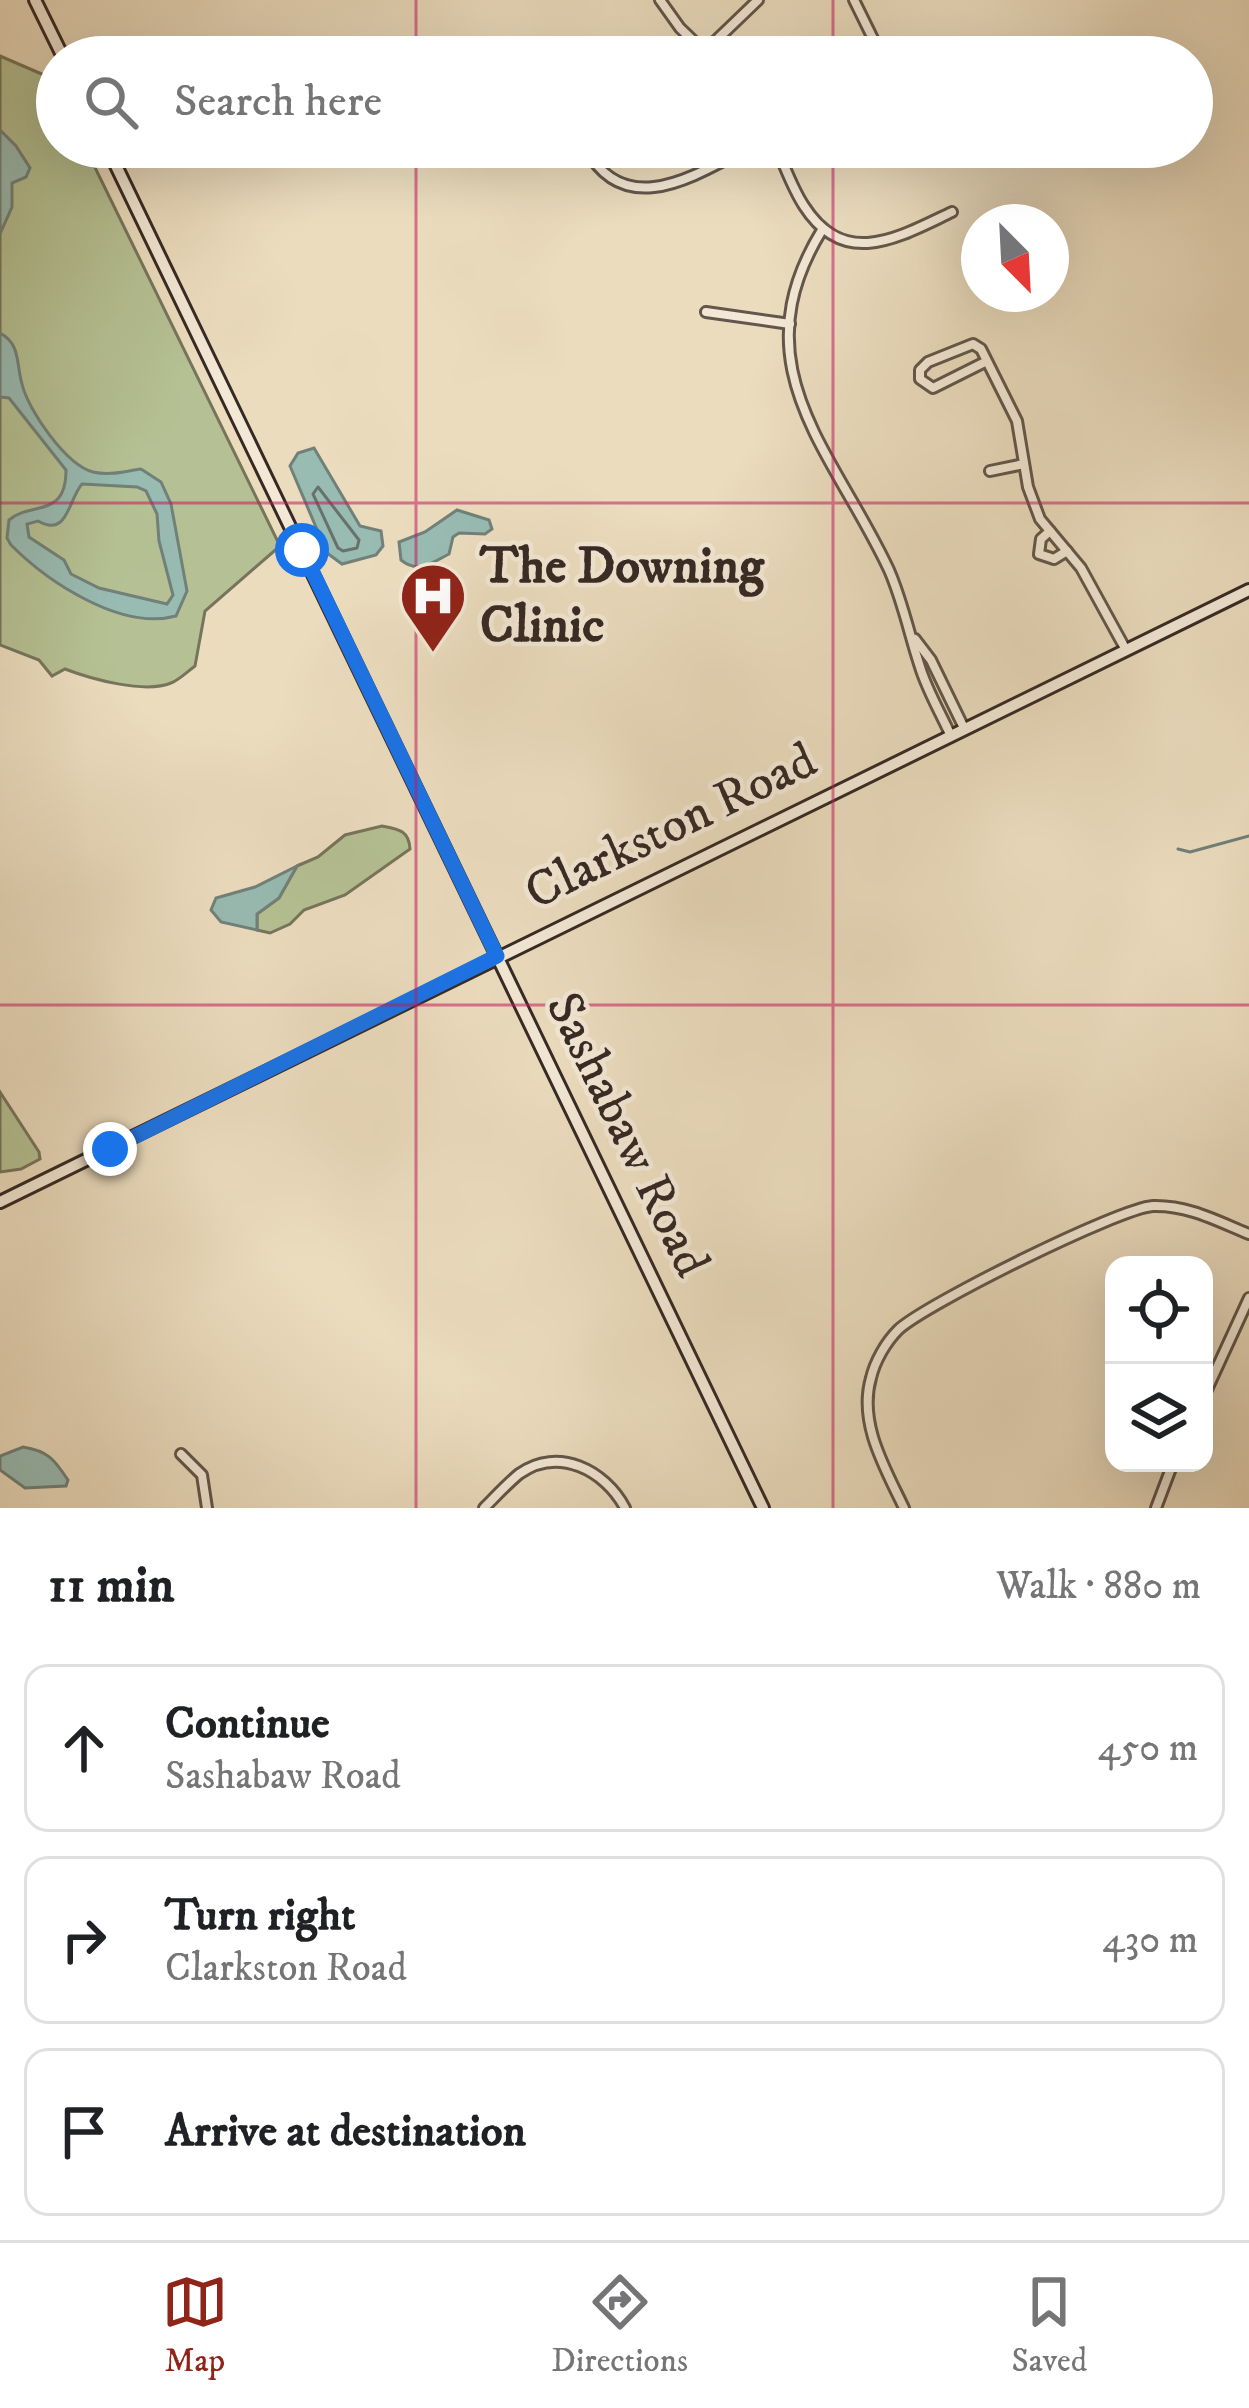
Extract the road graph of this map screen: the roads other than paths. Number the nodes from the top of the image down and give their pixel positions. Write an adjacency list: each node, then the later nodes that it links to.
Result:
1 (35, 0): 5 (main road)
2 (661, 0): 6 (street)
3 (758, 0): 7 (street)
4 (854, 0): 8 (street)
5 (53, 36)
6 (688, 36)
7 (724, 36)
8 (872, 36)
9 (117, 168): 27 (main road, Sashabaw Road)
10 (604, 168): 11 (street)
11 (707, 168)
12 (786, 168): 14 (street)
13 (952, 212): 14 (street)
14 (823, 230): 16 (street)
15 (706, 312): 16 (street)
16 (790, 324): 23 (street)
17 (985, 362): 17 (street); 18 (street)
18 (1024, 464): 19 (street); 20 (street)
19 (989, 471)
20 (1050, 531): 21 (street); 21 (street)
21 (1066, 551): 24 (street)
22 (1249, 590): 24 (main road, Clarkston Road)
23 (914, 638): 25 (street); 26 (street)
24 (1126, 650): 25 (main road, Clarkston Road)
25 (964, 728): 26 (main road, Clarkston Road)
26 (950, 734): 27 (main road, Clarkston Road)
27 (497, 956): 28 (main road, Clarkston Road); 37 (main road, Sashabaw Road)
28 (0, 1202)
29 (1249, 1234): 38 (street)
30 (1249, 1298): 31 (street)
31 (1213, 1376)
32 (182, 1454): 34 (street)
33 (1170, 1472): 39 (street)
34 (207, 1508)
35 (484, 1508): 36 (street)
36 (625, 1508)
37 (764, 1508)
38 (904, 1508)
39 (1156, 1508)

